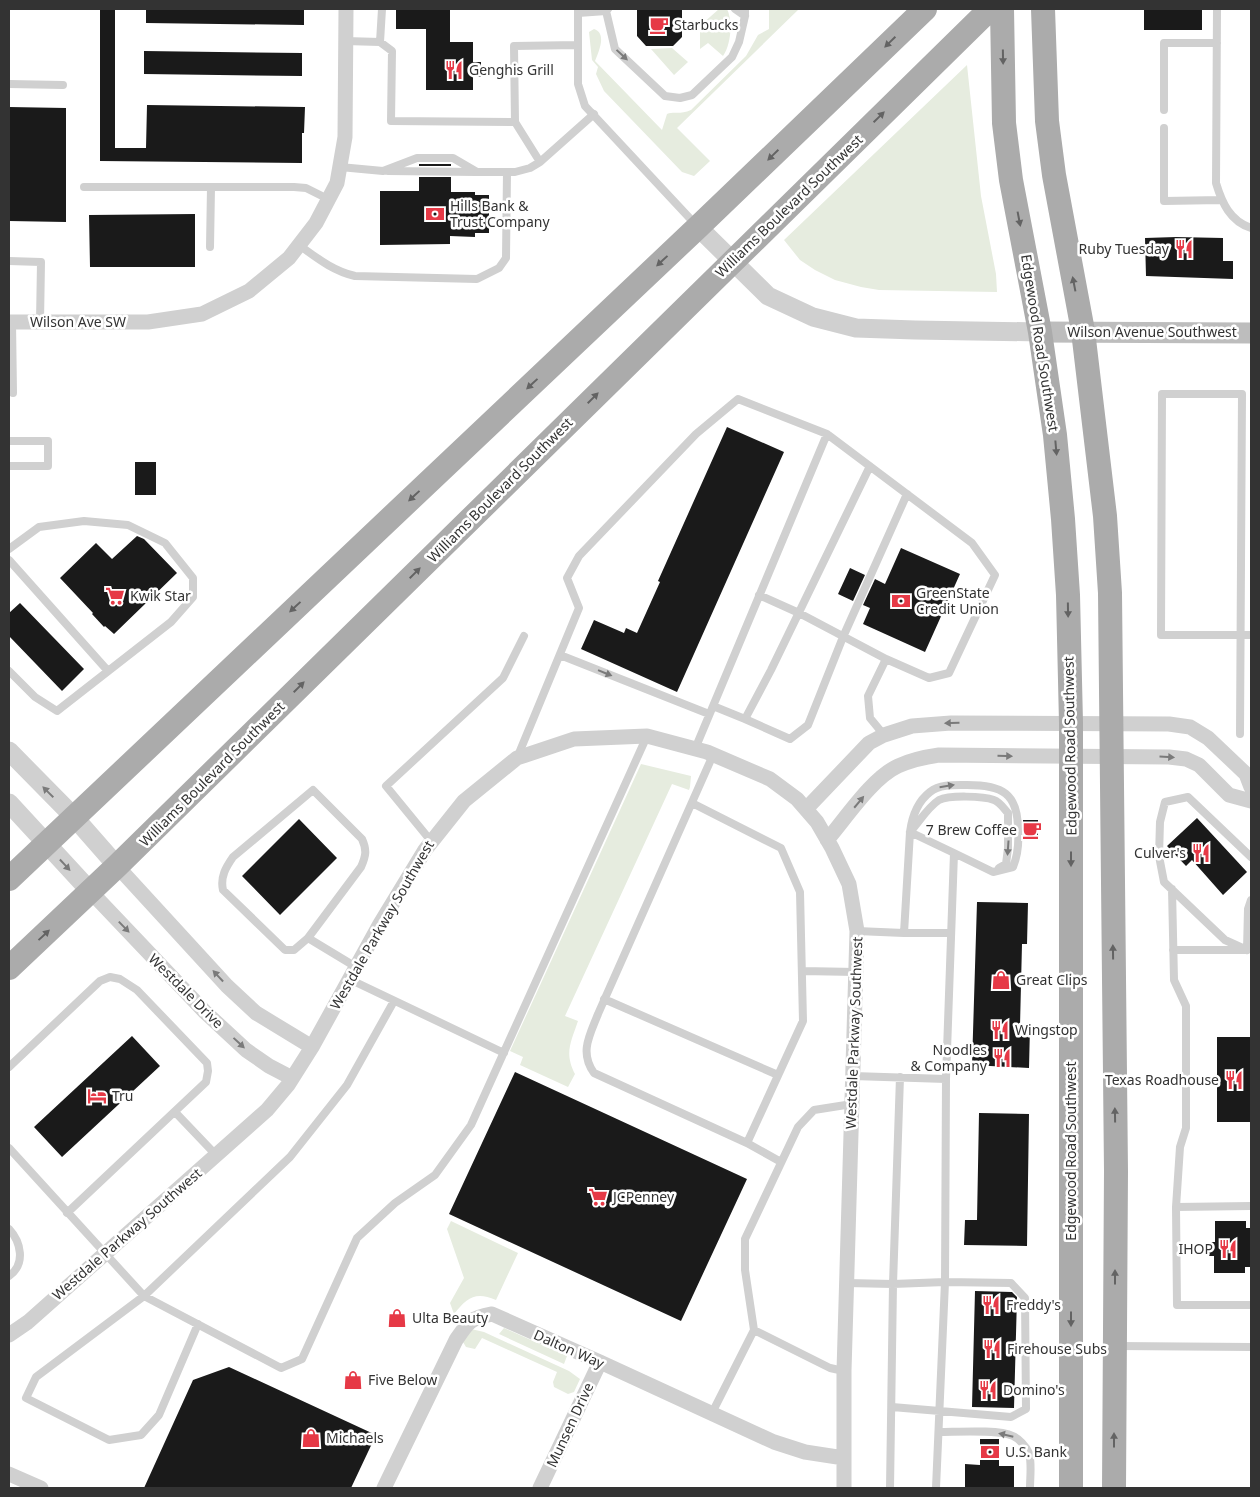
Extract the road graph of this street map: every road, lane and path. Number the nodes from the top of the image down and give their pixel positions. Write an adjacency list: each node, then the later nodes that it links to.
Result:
1 (346, 9): 13 (street, Wilson Ave SW)
2 (382, 9): 14 (lane)
3 (735, 9): 12 (lane)
4 (925, 9): 33 (main road, one-way to 33)
5 (990, 9): 38 (main road, Williams Boulevard Southwest, one-way to 5)
6 (1002, 9): 42 (main road, Edgewood Road Southwest, one-way to 42)
7 (1043, 9): 22 (main road)
8 (1058, 9): 22 (main road)
9 (1217, 9): 15 (lane)
10 (607, 10): 11 (lane); 12 (lane, one-way to 12)
11 (578, 11): 16 (lane)
12 (745, 13)
13 (346, 41): 14 (lane); 25 (street, Wilson Ave SW)
14 (380, 42): 21 (lane)
15 (1217, 43): 19 (lane); 32 (lane)
16 (578, 45): 20 (lane); 21 (lane)
17 (9, 84): 18 (lane)
18 (63, 85)
19 (1164, 110)
20 (594, 114): 24 (lane); 33 (lane)
21 (515, 122): 24 (lane)
22 (1047, 122): 41 (main road, one-way to 22)
23 (1164, 128): 32 (lane)
24 (540, 162): 28 (lane)
25 (340, 167): 26 (lane); 31 (street, Wilson Ave SW)
26 (383, 171): 27 (lane); 27 (lane)
27 (477, 172): 28 (lane)
28 (507, 172): 35 (lane)
29 (84, 187): 30 (lane)
30 (211, 187): 31 (lane); 36 (lane)
31 (328, 199): 35 (street, Wilson Ave SW)
32 (1221, 200): 34 (lane)
33 (698, 227): 38 (street, Wilson Avenue Southwest); 80 (main road, one-way to 80)
34 (1251, 228)
35 (299, 245): 40 (street, Wilson Ave SW)
36 (210, 247)
37 (9, 261): 40 (lane)
38 (732, 262): 42 (street, Wilson Avenue Southwest); 87 (main road, Williams Boulevard Southwest, one-way to 38)
39 (11, 322): 40 (street, Wilson Ave SW); 44 (lane)
40 (40, 322)
41 (1083, 331): 42 (main road, Wilson Avenue Southwest); 43 (main road, Wilson Avenue Southwest); 65 (main road)
42 (1040, 332): 64 (main road, Edgewood Road Southwest, one-way to 64)
43 (1251, 333)
44 (13, 393)
45 (827, 434): 48 (lane); 52 (lane); 58 (lane)
46 (9, 441): 47 (lane)
47 (9, 466)
48 (870, 466): 49 (lane); 53 (lane)
49 (907, 494): 57 (lane); 59 (lane)
50 (9, 549): 61 (lane)
51 (9, 560): 61 (lane)
52 (759, 595): 53 (lane); 62 (lane)
53 (798, 613): 57 (lane); 63 (lane)
54 (1242, 635): 54 (lane); 55 (lane); 66 (lane)
55 (1251, 635)
56 (524, 636): 82 (lane)
57 (844, 637): 59 (lane); 63 (lane)
58 (560, 655): 62 (lane, one-way to 62); 74 (lane)
59 (886, 659): 67 (lane)
60 (9, 671): 61 (lane)
61 (108, 671)
62 (711, 710): 63 (lane); 69 (lane)
63 (745, 719)
64 (1071, 723): 65 (street); 67 (street, one-way to 67); 72 (main road, Edgewood Road Southwest)
65 (1112, 724): 73 (main road); 75 (street)
66 (1240, 734)
67 (884, 735): 79 (street)
68 (647, 736): 69 (street, Westdale Parkway Southwest); 74 (street, Westdale Parkway Southwest); 106 (lane)
69 (695, 749): 71 (street, Westdale Parkway Southwest)
70 (9, 752): 80 (street, one-way to 70)
71 (713, 755): 78 (lane); 79 (street, Westdale Parkway Southwest)
72 (1071, 757): 73 (street); 83 (street, one-way to 72); 150 (main road, Edgewood Road Southwest, one-way to 150)
73 (1112, 757): 76 (street, one-way to 76); 133 (main road, one-way to 73)
74 (517, 758): 82 (street, Westdale Parkway Southwest)
75 (1251, 787)
76 (1251, 801)
77 (9, 803): 84 (street)
78 (692, 803): 100 (lane); 103 (lane)
79 (806, 809): 83 (street, Westdale Parkway Southwest)
80 (74, 817): 84 (main road); 87 (street)
81 (910, 832): 85 (lane); 88 (lane, one-way to 88); 88 (lane, one-way to 88); 94 (lane)
82 (431, 840): 102 (street, Westdale Parkway Southwest)
83 (827, 840): 93 (street, Westdale Parkway Southwest)
84 (47, 845): 89 (main road); 91 (street, one-way to 91)
85 (954, 853): 88 (lane); 95 (lane)
86 (1251, 857): 90 (lane)
87 (117, 866): 91 (main road, Williams Boulevard Southwest); 105 (street, one-way to 87)
88 (993, 872)
89 (9, 879)
90 (1172, 889): 97 (lane); 98 (lane)
91 (90, 892): 99 (main road, Williams Boulevard Southwest, one-way to 91); 111 (street, Westdale Drive, one-way to 111)
92 (1251, 900): 98 (lane)
93 (857, 931): 94 (lane); 101 (street, Westdale Parkway Southwest)
94 (904, 933): 95 (lane)
95 (951, 933): 112 (lane)
96 (308, 938): 96 (lane); 102 (lane)
97 (1172, 950): 98 (lane); 120 (lane)
98 (1249, 950)
99 (9, 968)
100 (802, 970): 101 (lane); 108 (lane)
101 (856, 972): 109 (street, Westdale Parkway Southwest)
102 (353, 974): 104 (lane); 105 (street, Westdale Parkway Southwest)
103 (604, 999): 108 (lane); 115 (lane)
104 (394, 1000): 106 (lane); 128 (lane)
105 (312, 1047): 111 (street, Westdale Parkway Southwest)
106 (504, 1053): 130 (lane)
107 (9, 1067): 114 (lane)
108 (778, 1075): 115 (lane)
109 (853, 1076): 110 (lane); 113 (street, Westdale Parkway Southwest)
110 (900, 1077): 112 (lane); 127 (lane)
111 (292, 1078): 117 (street, Westdale Parkway Southwest)
112 (946, 1079): 125 (lane)
113 (852, 1104): 118 (lane); 126 (street, Westdale Parkway Southwest)
114 (175, 1112): 117 (lane); 121 (lane)
115 (747, 1143): 118 (lane)
116 (9, 1148): 121 (lane)
117 (216, 1155): 123 (street, Westdale Parkway Southwest)
118 (781, 1162): 131 (lane)
119 (1251, 1206): 120 (lane)
120 (1176, 1207): 129 (lane)
121 (67, 1213): 123 (lane)
122 (9, 1229): 124 (lane)
123 (104, 1255): 128 (lane); 132 (street, Westdale Parkway Southwest)
124 (9, 1276)
125 (944, 1282): 127 (lane); 138 (lane); 138 (lane)
126 (847, 1283): 127 (lane); 136 (street, Westdale Parkway Southwest)
127 (893, 1284): 137 (lane)
128 (144, 1296): 130 (lane); 130 (lane)
129 (1251, 1305)
130 (198, 1324)
131 (754, 1330): 136 (lane); 139 (lane)
132 (9, 1335)
133 (1115, 1346): 134 (lane); 151 (main road, one-way to 133)
134 (1251, 1346)
135 (600, 1362): 139 (street, Dalton Way); 144 (street, Dalton Way); 145 (street, Munsen Drive)
136 (844, 1371): 141 (street, Westdale Parkway Southwest)
137 (892, 1407): 138 (lane); 147 (lane)
138 (940, 1411): 140 (lane)
139 (712, 1413): 141 (street, Dalton Way)
140 (939, 1432): 148 (lane); 149 (lane, one-way to 140)
141 (844, 1458): 146 (street, Westdale Parkway Southwest)
142 (9, 1474): 143 (street)
143 (41, 1488)
144 (384, 1488)
145 (540, 1488)
146 (844, 1488)
147 (890, 1488)
148 (936, 1488)
149 (1030, 1488)
150 (1071, 1488)
151 (1114, 1488)

